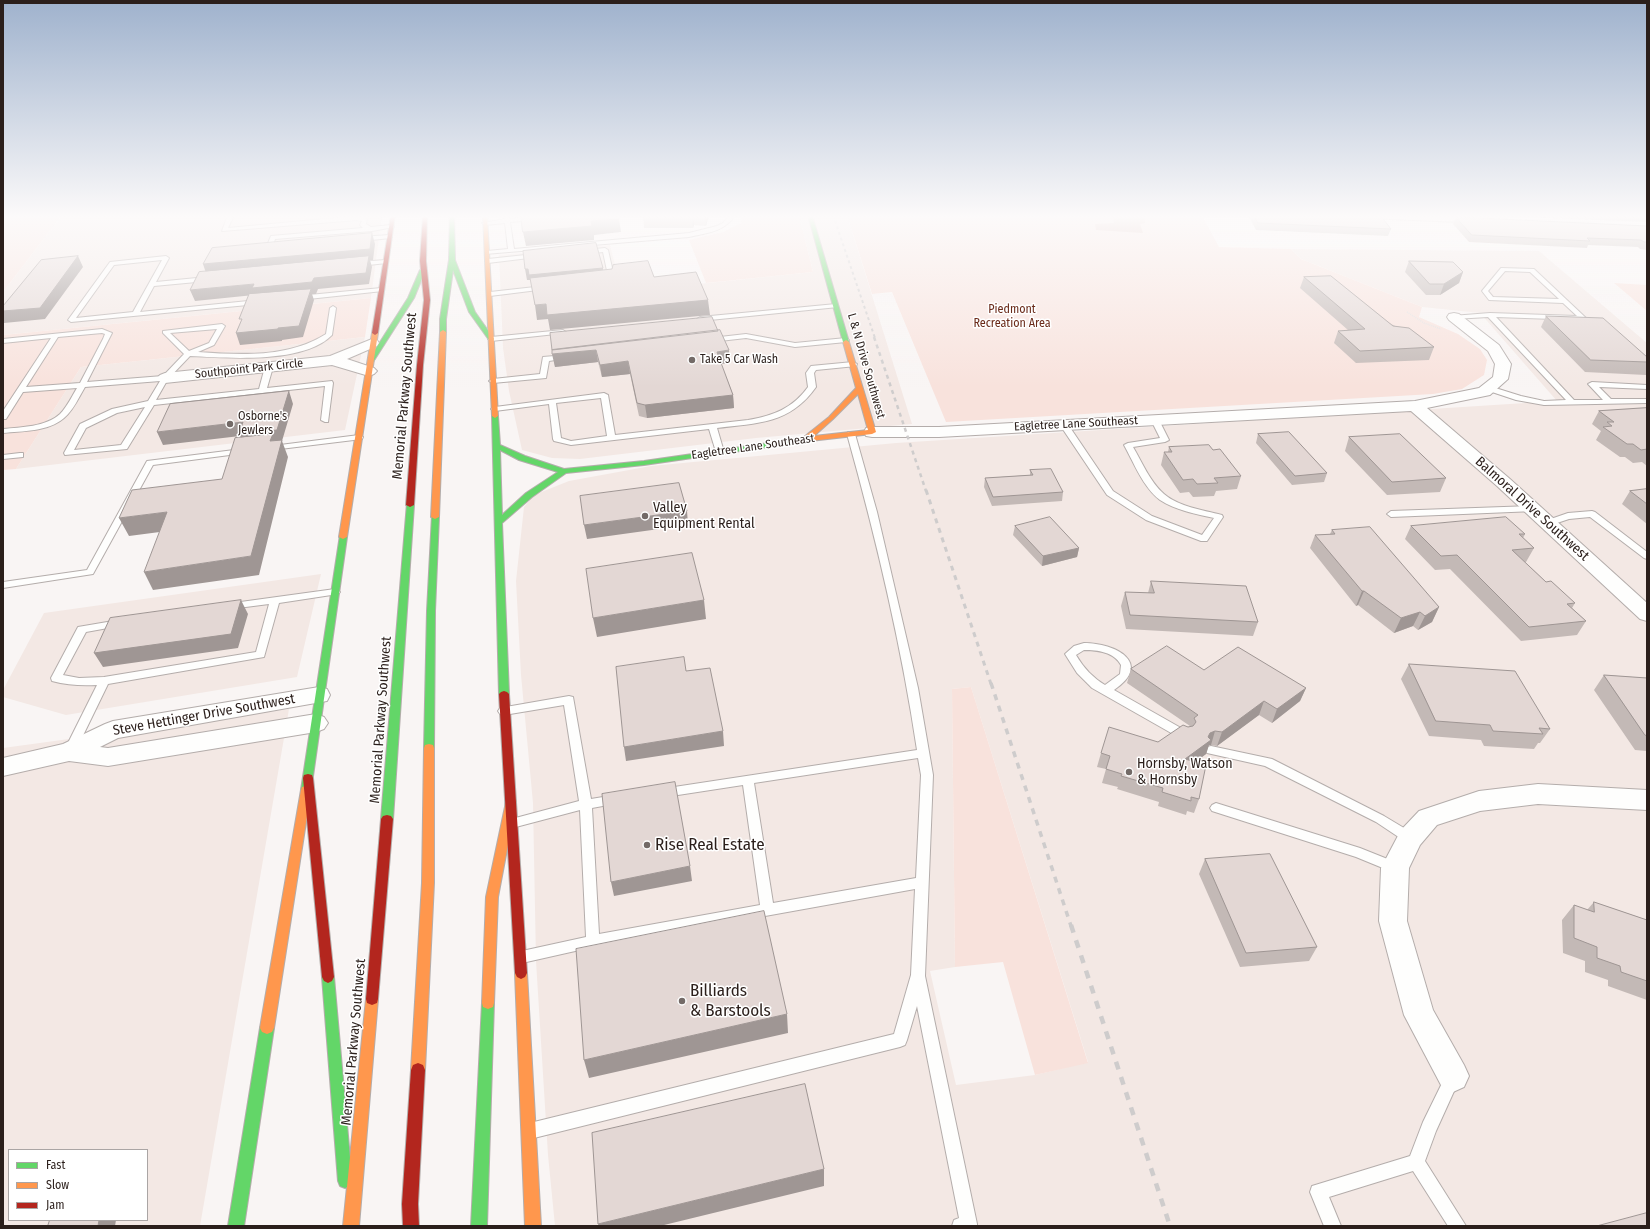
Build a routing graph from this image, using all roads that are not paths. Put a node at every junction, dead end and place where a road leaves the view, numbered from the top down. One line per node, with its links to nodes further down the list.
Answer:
1 (105, 272): 24 (lane)
2 (158, 272): 15 (lane)
3 (384, 272): 17 (main road)
4 (421, 272): 40 (main road)
5 (425, 272): 115 (main road, Memorial Parkway Southwest)
6 (450, 272): 116 (main road)
7 (457, 272): 30 (main road)
8 (488, 272): 18 (main road)
9 (610, 272): 14 (lane)
10 (826, 272): 22 (main road, L & N Drive Southwest)
11 (1500, 272): 21 (lane)
12 (1535, 272): 21 (lane)
13 (214, 278): 15 (lane)
14 (604, 282)
15 (152, 284): 24 (lane)
16 (551, 288): 18 (lane)
17 (381, 290): 19 (lane); 34 (main road)
18 (490, 294): 30 (main road)
19 (294, 298)
20 (262, 301): 24 (lane)
21 (1565, 301): 25 (lane)
22 (836, 306): 27 (lane); 31 (main road, L & N Drive Southwest)
23 (333, 308): 38 (lane)
24 (135, 314)
25 (1490, 315): 26 (lane); 53 (lane)
26 (1454, 317): 46 (street)
27 (695, 319)
28 (569, 331): 30 (lane)
29 (56, 335): 32 (lane); 43 (lane); 47 (lane)
30 (491, 339): 42 (main road)
31 (846, 340): 33 (lane); 39 (main road, L & N Drive Southwest)
32 (3, 341)
33 (700, 342)
34 (372, 343): 37 (street); 40 (main road)
35 (188, 354): 35 (lane); 38 (lane); 41 (lane)
36 (577, 356): 42 (lane)
37 (333, 360): 38 (street, Southpoint Park Circle); 40 (street)
38 (263, 363): 41 (street, Southpoint Park Circle); 48 (lane)
39 (853, 364): 45 (main road, L & N Drive Southwest); 60 (lane)
40 (370, 366): 64 (main road)
41 (165, 378): 43 (lane); 52 (lane)
42 (493, 381): 55 (main road)
43 (82, 385): 47 (lane); 61 (lane)
44 (1647, 387): 51 (lane)
45 (860, 388): 62 (main road, L & N Drive Southwest); 66 (main road)
46 (1489, 388): 53 (lane); 54 (street, Eagletree Lane Southeast)
47 (21, 390): 56 (lane)
48 (262, 391): 52 (lane); 57 (lane)
49 (552, 401): 55 (lane); 65 (lane); 65 (lane)
50 (1647, 401): 51 (lane)
51 (1609, 402): 53 (lane)
52 (151, 403): 52 (lane)
53 (1573, 403)
54 (1415, 406): 58 (street, Eagletree Lane Southeast); 74 (street, Balmoral Drive Southwest)
55 (495, 408): 67 (main road)
56 (3, 417)
57 (325, 420)
58 (1155, 420): 59 (street, Eagletree Lane Southeast); 59 (lane)
59 (1064, 425): 62 (street, Eagletree Lane Southeast)
60 (712, 426): 65 (lane); 70 (lane)
61 (3, 432)
62 (872, 432): 63 (main road, Eagletree Lane Southeast)
63 (851, 434): 66 (main road, Eagletree Lane Southeast); 93 (lane)
64 (359, 437): 68 (lane); 80 (main road)
65 (611, 438)
66 (806, 439): 70 (main road, Eagletree Lane Southeast)
67 (496, 446): 73 (main road, Eagletree Lane Southeast); 76 (main road)
68 (266, 448)
69 (251, 450): 79 (lane)
70 (720, 452): 73 (main road, Eagletree Lane Southeast)
71 (20, 455): 72 (lane)
72 (3, 458)
73 (564, 472): 76 (main road, Eagletree Lane Southeast)
74 (1532, 509): 75 (lane); 77 (street, Balmoral Drive Southwest)
75 (1391, 514)
76 (499, 522): 88 (main road)
77 (1548, 523): 78 (lane); 83 (street, Balmoral Drive Southwest)
78 (1647, 556)
79 (3, 586)
80 (335, 592): 81 (lane); 87 (main road)
81 (275, 600): 82 (lane); 85 (lane)
82 (221, 608)
83 (1647, 614)
84 (128, 622): 85 (lane)
85 (104, 681): 92 (lane)
86 (1106, 690): 86 (lane); 90 (lane)
87 (319, 695): 89 (main road); 92 (street, Steve Hettinger Drive Southwest)
88 (504, 711): 100 (main road); 101 (lane)
89 (316, 723): 92 (street, Steve Hettinger Drive Southwest); 95 (main road)
90 (1184, 735)
91 (1211, 750): 104 (lane)
92 (69, 752): 94 (street, Steve Hettinger Drive Southwest)
93 (924, 753): 96 (lane); 106 (lane)
94 (3, 766)
95 (308, 778): 114 (main road); 115 (main road)
96 (748, 780): 97 (lane); 107 (lane)
97 (655, 794)
98 (625, 798): 101 (lane)
99 (1647, 800): 104 (street)
100 (511, 802): 103 (main road); 117 (main road)
101 (586, 804): 103 (lane); 108 (lane)
102 (1216, 808): 105 (lane)
103 (512, 823): 109 (main road)
104 (1410, 838): 105 (street)
105 (1395, 868): 111 (street)
106 (922, 882): 107 (lane); 110 (lane)
107 (767, 910): 108 (lane)
108 (593, 941): 109 (lane)
109 (521, 957): 112 (main road)
110 (918, 975): 112 (lane); 119 (lane)
111 (1452, 1076): 113 (lane)
112 (528, 1131): 118 (main road)
113 (1416, 1162): 120 (lane); 121 (lane)
114 (236, 1226)
115 (350, 1226)
116 (411, 1226)
117 (479, 1226)
118 (533, 1226)
119 (960, 1226)
120 (1333, 1226)
121 (1458, 1226)

